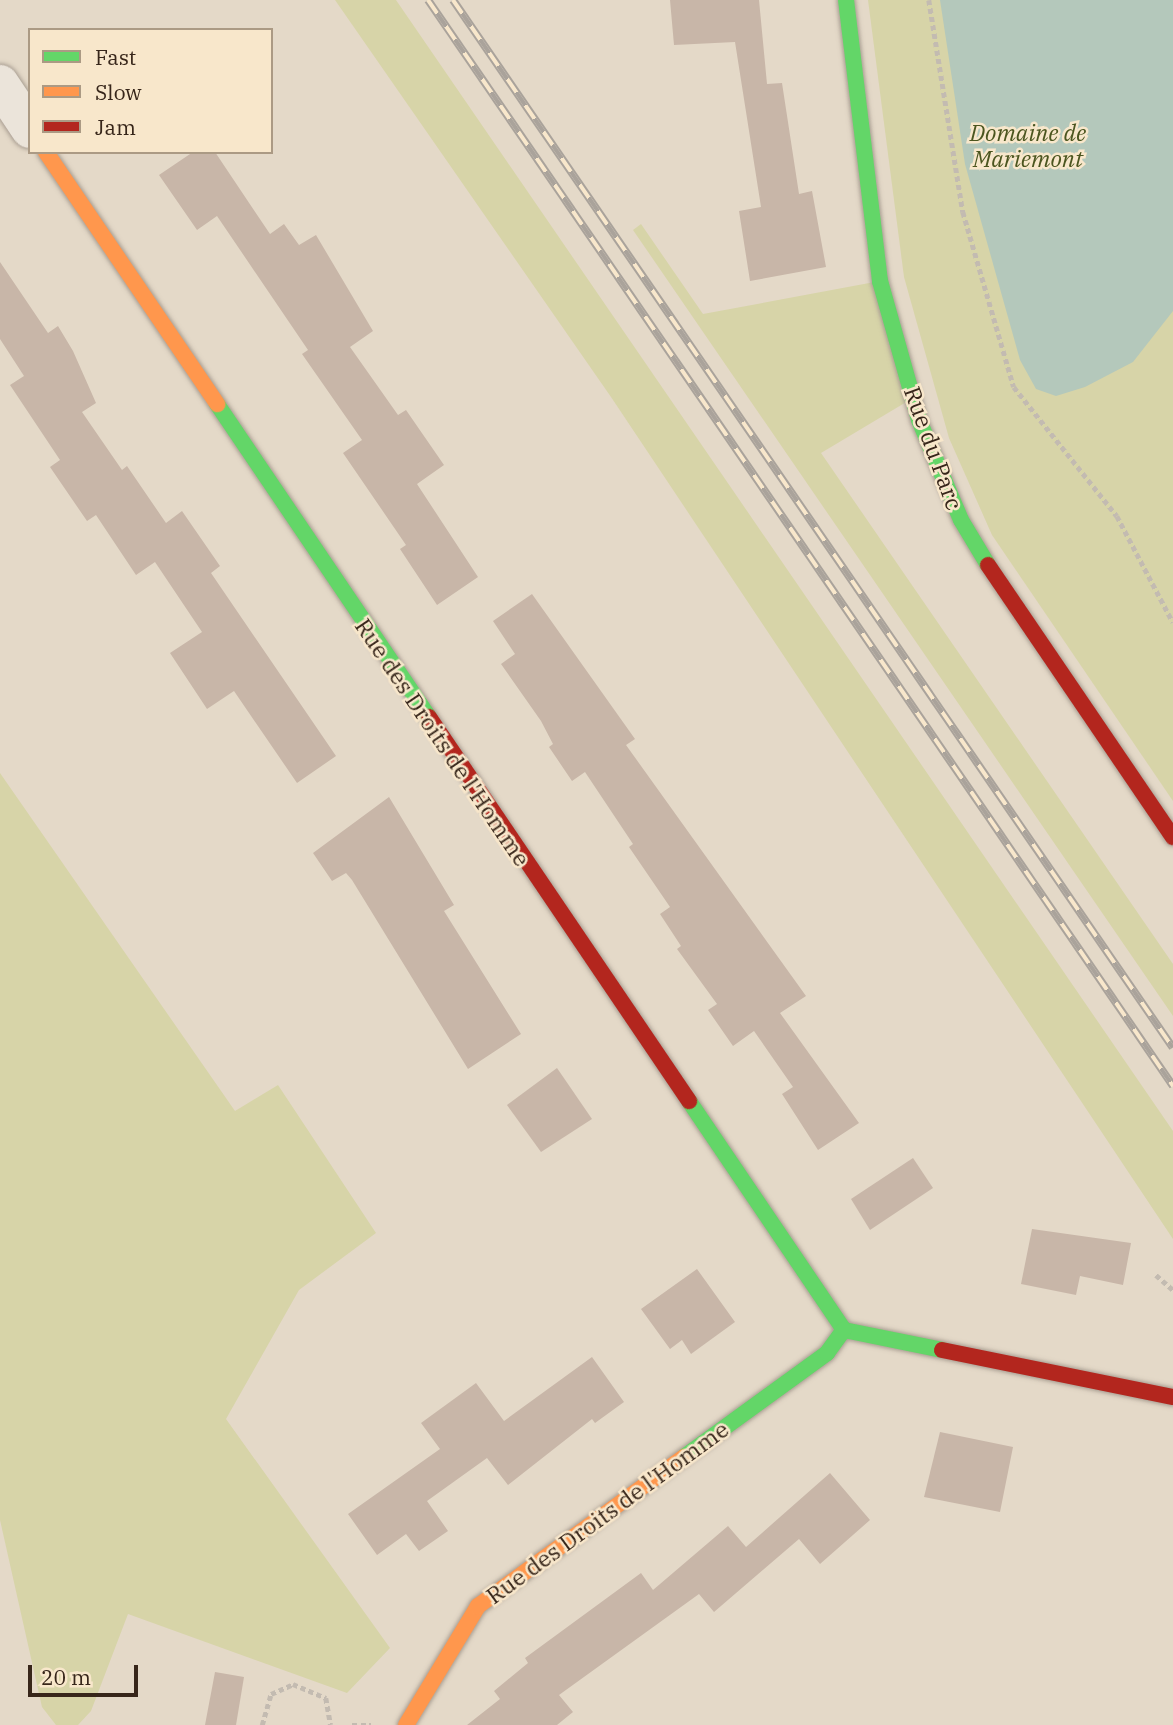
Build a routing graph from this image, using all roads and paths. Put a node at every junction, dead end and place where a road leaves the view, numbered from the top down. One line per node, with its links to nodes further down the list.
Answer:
1 (846, 0): 7 (street, Rue du Parc)
2 (929, 0): 6 (path)
3 (0, 84): 4 (street)
4 (28, 125)
5 (47, 154): 10 (street, Rue des Droits de l'Homme)
6 (1173, 622)
7 (1173, 837)
8 (1156, 1275): 9 (path)
9 (1173, 1290)
10 (844, 1330): 11 (street); 16 (street, Rue des Droits de l'Homme)
11 (1173, 1397)
12 (262, 1725): 13 (path)
13 (331, 1725)
14 (352, 1725): 15 (path)
15 (379, 1725)
16 (406, 1725)

